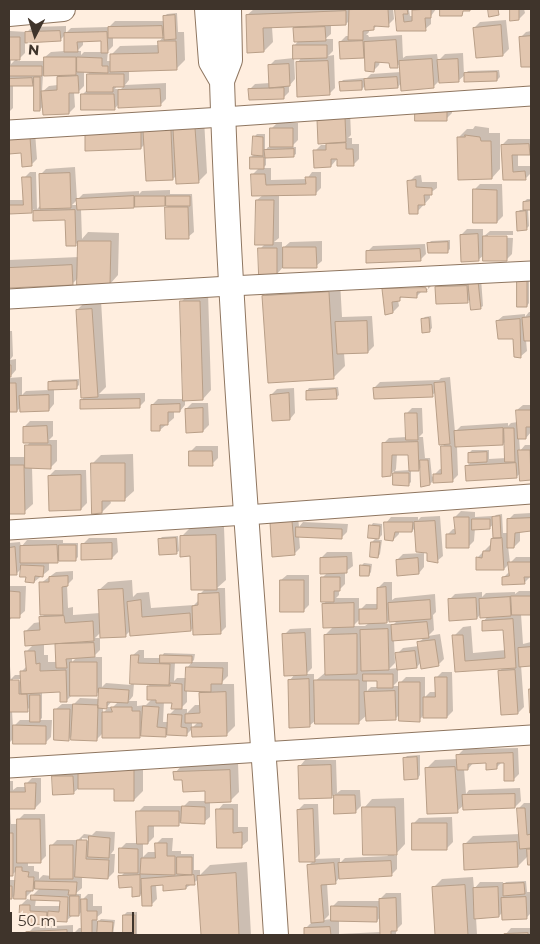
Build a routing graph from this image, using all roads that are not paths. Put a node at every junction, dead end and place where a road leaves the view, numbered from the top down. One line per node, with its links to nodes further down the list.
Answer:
1 (63, 9): 4 (main road)
2 (207, 9): 5 (main road)
3 (228, 9): 5 (main road)
4 (9, 14)
5 (222, 81): 7 (main road)
6 (531, 96): 7 (street)
7 (223, 117): 8 (street); 10 (main road)
8 (9, 130)
9 (531, 270): 10 (street)
10 (230, 286): 11 (street); 13 (main road)
11 (9, 300)
12 (531, 494): 13 (street)
13 (246, 515): 14 (street); 16 (main road)
14 (9, 530)
15 (531, 736): 16 (street)
16 (264, 752): 17 (street); 18 (main road)
17 (9, 768)
18 (276, 935)

